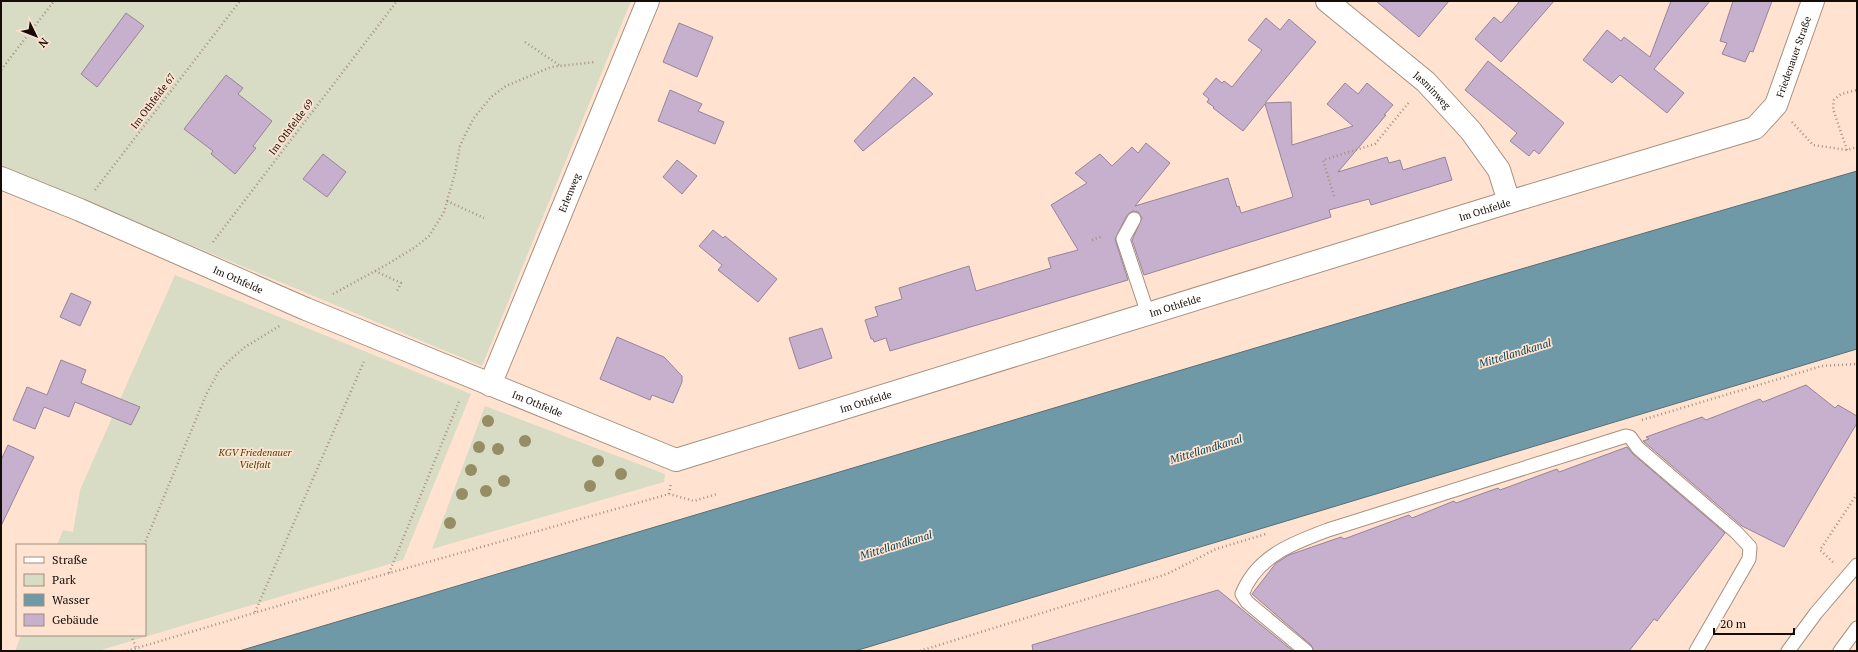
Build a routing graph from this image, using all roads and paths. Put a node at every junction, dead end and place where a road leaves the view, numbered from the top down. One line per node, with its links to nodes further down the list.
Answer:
1 (54, 1): 9 (path)
2 (240, 1): 21 (path, Im Othfelde 67)
3 (397, 1): 24 (path, Im Othfelde 69)
4 (648, 1): 10 (street, Erlenweg)
5 (1327, 1): 11 (street, Jasminweg)
6 (1813, 1): 13 (street, Friedenauer Straße)
7 (524, 42): 8 (path)
8 (559, 66): 10 (path); 19 (path)
9 (1, 70)
10 (620, 70): 31 (street, Erlenweg)
11 (1426, 82): 18 (path); 20 (street, Jasminweg)
12 (1857, 90): 16 (path)
13 (1776, 105): 14 (street, Friedenauer Straße); 16 (path)
14 (1755, 128): 20 (street, Im Othfelde)
15 (1857, 147): 16 (path)
16 (1847, 150)
17 (1, 178): 21 (street, Im Othfelde)
18 (1334, 196)
19 (447, 201): 22 (path); 25 (path)
20 (1509, 202): 28 (street, Im Othfelde)
21 (80, 210): 24 (street, Im Othfelde)
22 (484, 218)
23 (1134, 219): 28 (lane)
24 (198, 262): 27 (street, Im Othfelde)
25 (375, 271): 26 (path); 27 (path)
26 (397, 291)
27 (306, 309): 29 (street, Im Othfelde); 34 (path)
28 (1148, 314): 31 (street, Im Othfelde)
29 (376, 337): 30 (street, Im Othfelde); 38 (path)
30 (470, 377): 31 (street, Im Othfelde); 36 (path)
31 (490, 385)
32 (717, 494): 36 (path)
33 (1857, 494): 37 (path)
34 (144, 544)
35 (1857, 565): 37 (lane)
36 (389, 573): 38 (path)
37 (1848, 576): 45 (lane)
38 (255, 612): 41 (path)
39 (1857, 628): 46 (lane)
40 (131, 636): 41 (path)
41 (136, 648): 42 (path)
42 (127, 651)
43 (1306, 651): 44 (lane)
44 (1696, 651)
45 (1788, 651)
46 (1840, 651)

